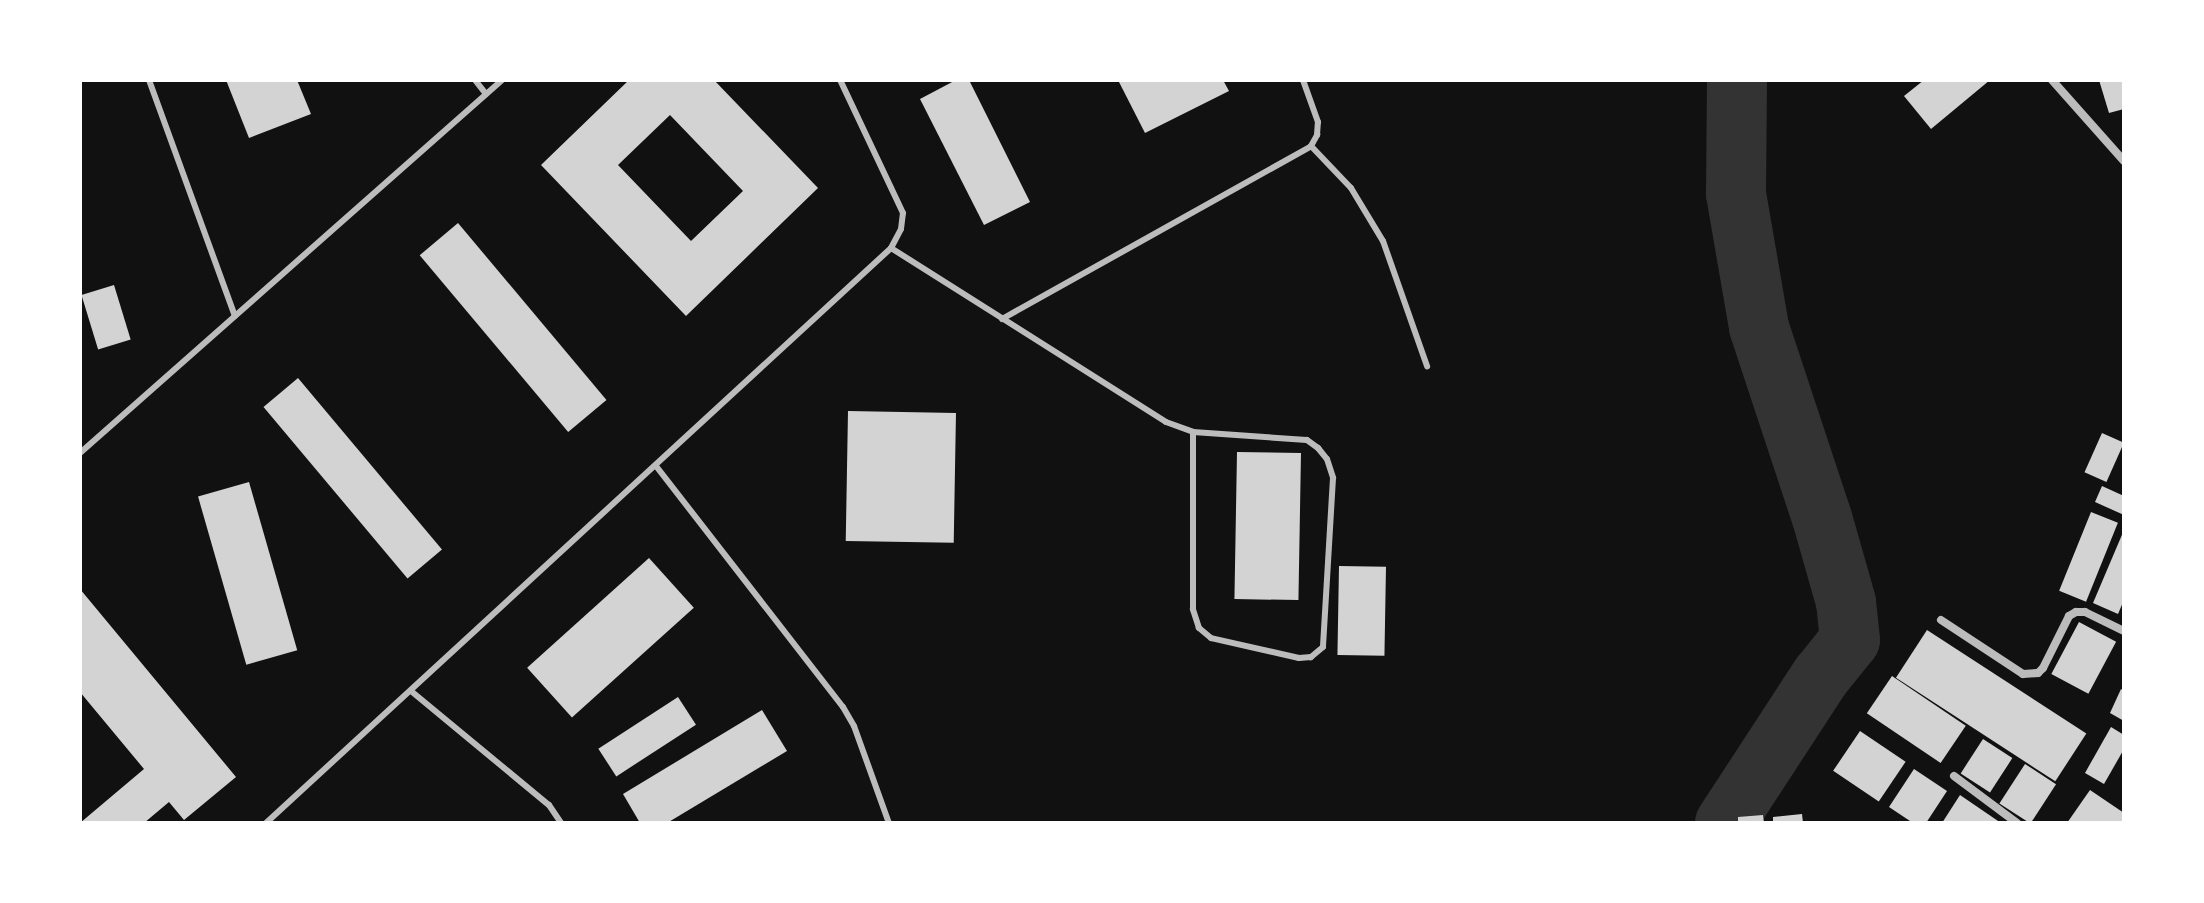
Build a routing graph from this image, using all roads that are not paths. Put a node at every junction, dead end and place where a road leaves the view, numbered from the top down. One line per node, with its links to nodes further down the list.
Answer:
1 (149, 80): 11 (lane)
2 (475, 80): 7 (lane)
3 (502, 80): 7 (lane)
4 (840, 80): 10 (lane)
5 (1303, 80): 8 (lane)
6 (2052, 80): 9 (street)
7 (486, 94): 11 (lane)
8 (1311, 146): 12 (lane); 13 (lane)
9 (2124, 161)
10 (891, 248): 12 (lane); 16 (lane)
11 (235, 316): 15 (lane)
12 (1002, 319): 14 (lane)
13 (1427, 366)
14 (1193, 432): 14 (lane)
15 (80, 453)
16 (656, 466): 19 (lane); 23 (lane)
17 (1941, 620): 18 (street)
18 (2124, 631)
19 (411, 691): 21 (lane); 22 (lane)
20 (1954, 776): 24 (street)
21 (266, 823)
22 (561, 823)
23 (889, 823)
24 (2017, 823)

